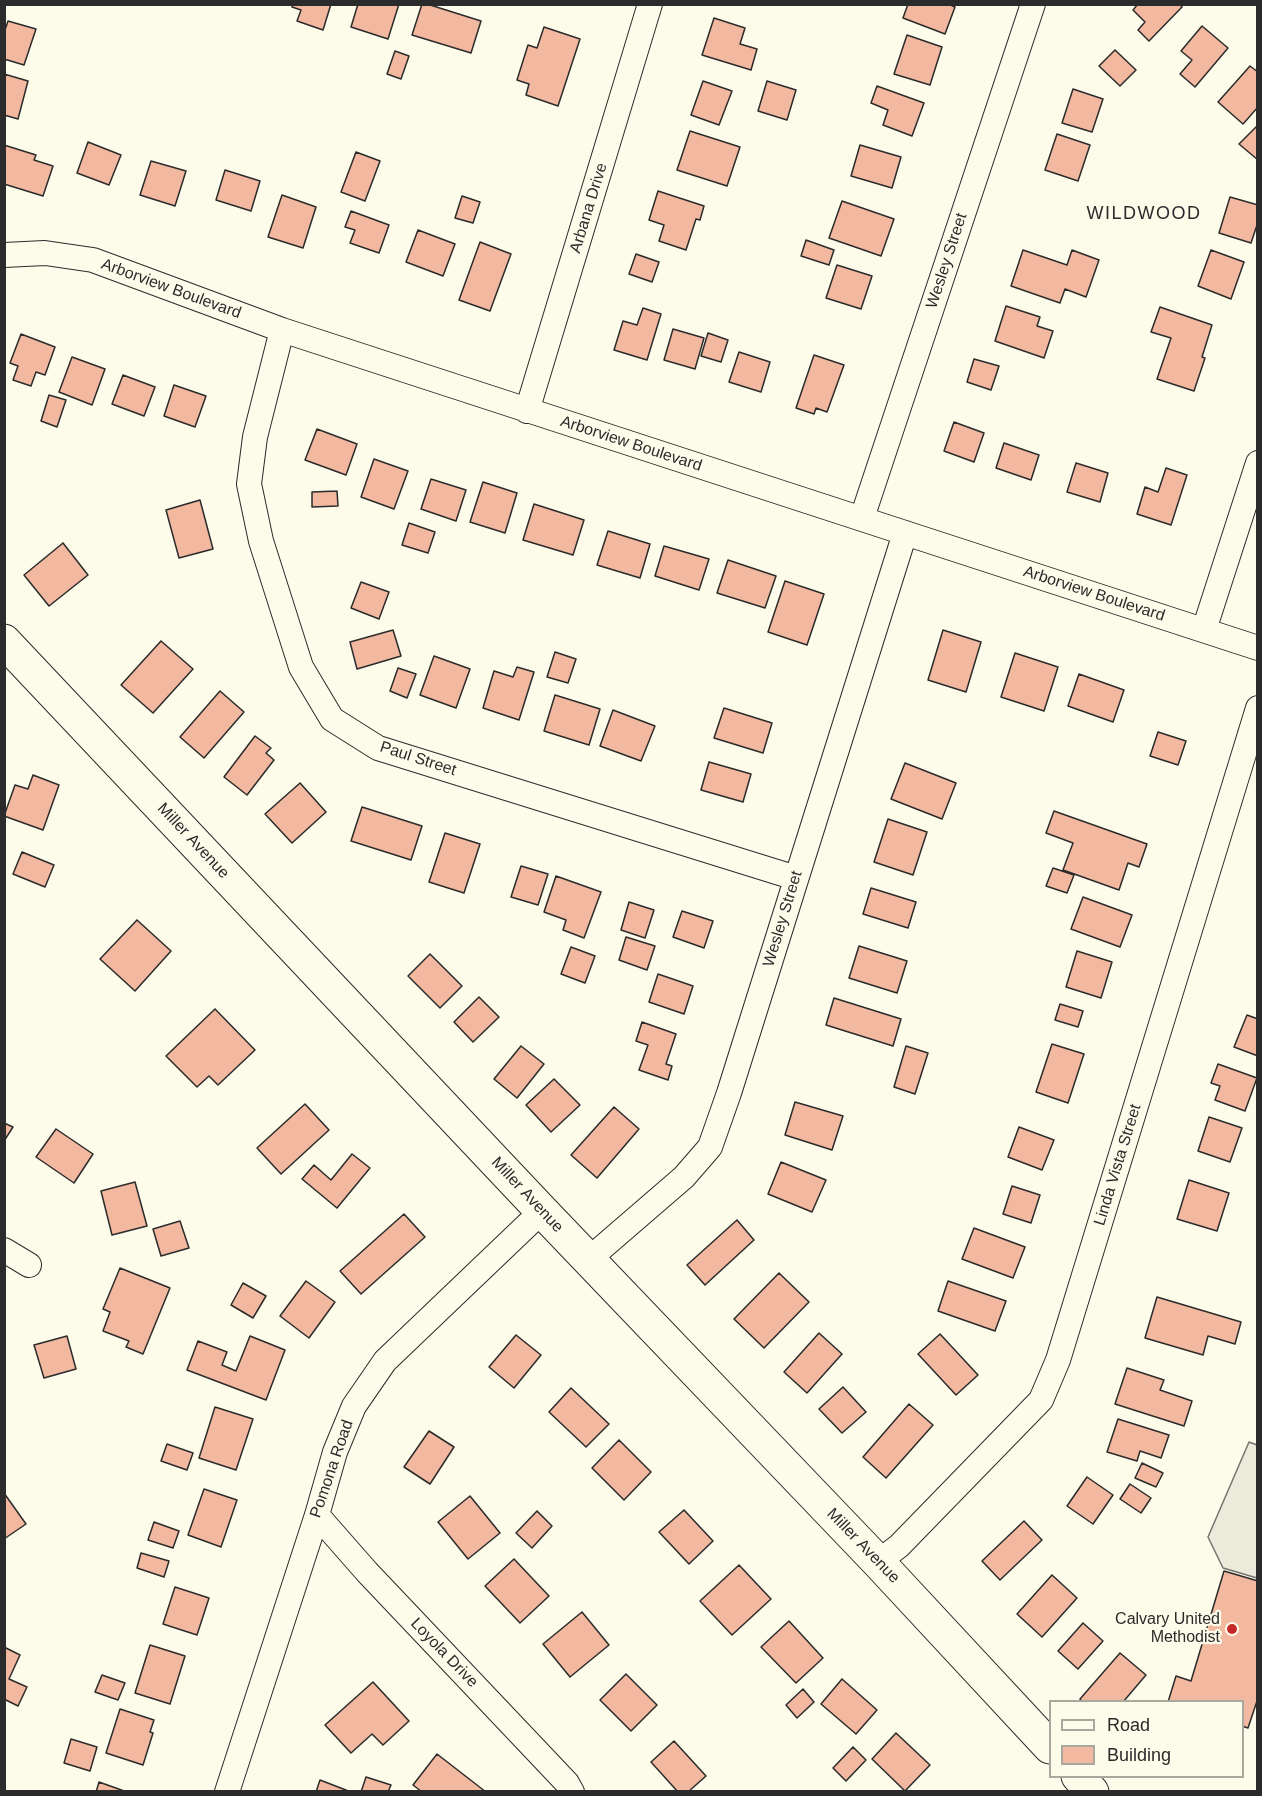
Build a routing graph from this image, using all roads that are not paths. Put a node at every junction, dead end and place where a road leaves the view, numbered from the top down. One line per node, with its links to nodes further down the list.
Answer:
1 (650, 4): 5 (street, Arbana Drive)
2 (1033, 4): 7 (street, Wesley Street)
3 (4, 255): 4 (street, Arborview Boulevard)
4 (282, 330): 5 (street, Arborview Boulevard); 13 (street, Paul Street)
5 (527, 411): 7 (street, Arborview Boulevard)
6 (1257, 464): 9 (street)
7 (862, 518): 8 (street, Arborview Boulevard)
8 (905, 532): 9 (street, Arborview Boulevard); 13 (street, Wesley Street)
9 (1204, 630): 11 (street, Arborview Boulevard)
10 (4, 641): 14 (main road, Miller Avenue)
11 (1257, 648)
12 (1257, 708): 19 (street, Linda Vista Street)
13 (796, 878): 16 (street, Wesley Street)
14 (542, 1211): 16 (main road, Miller Avenue); 18 (street, Pomona Road)
15 (4, 1250): 17 (street)
16 (589, 1259): 19 (main road, Miller Avenue)
17 (29, 1265)
18 (317, 1515): 22 (street, Pomona Road); 23 (street, Loyola Drive)
19 (878, 1562): 20 (main road, Miller Avenue)
20 (1049, 1746)
21 (1080, 1778): 24 (main road)
22 (227, 1791)
23 (572, 1791)
24 (1092, 1791)

